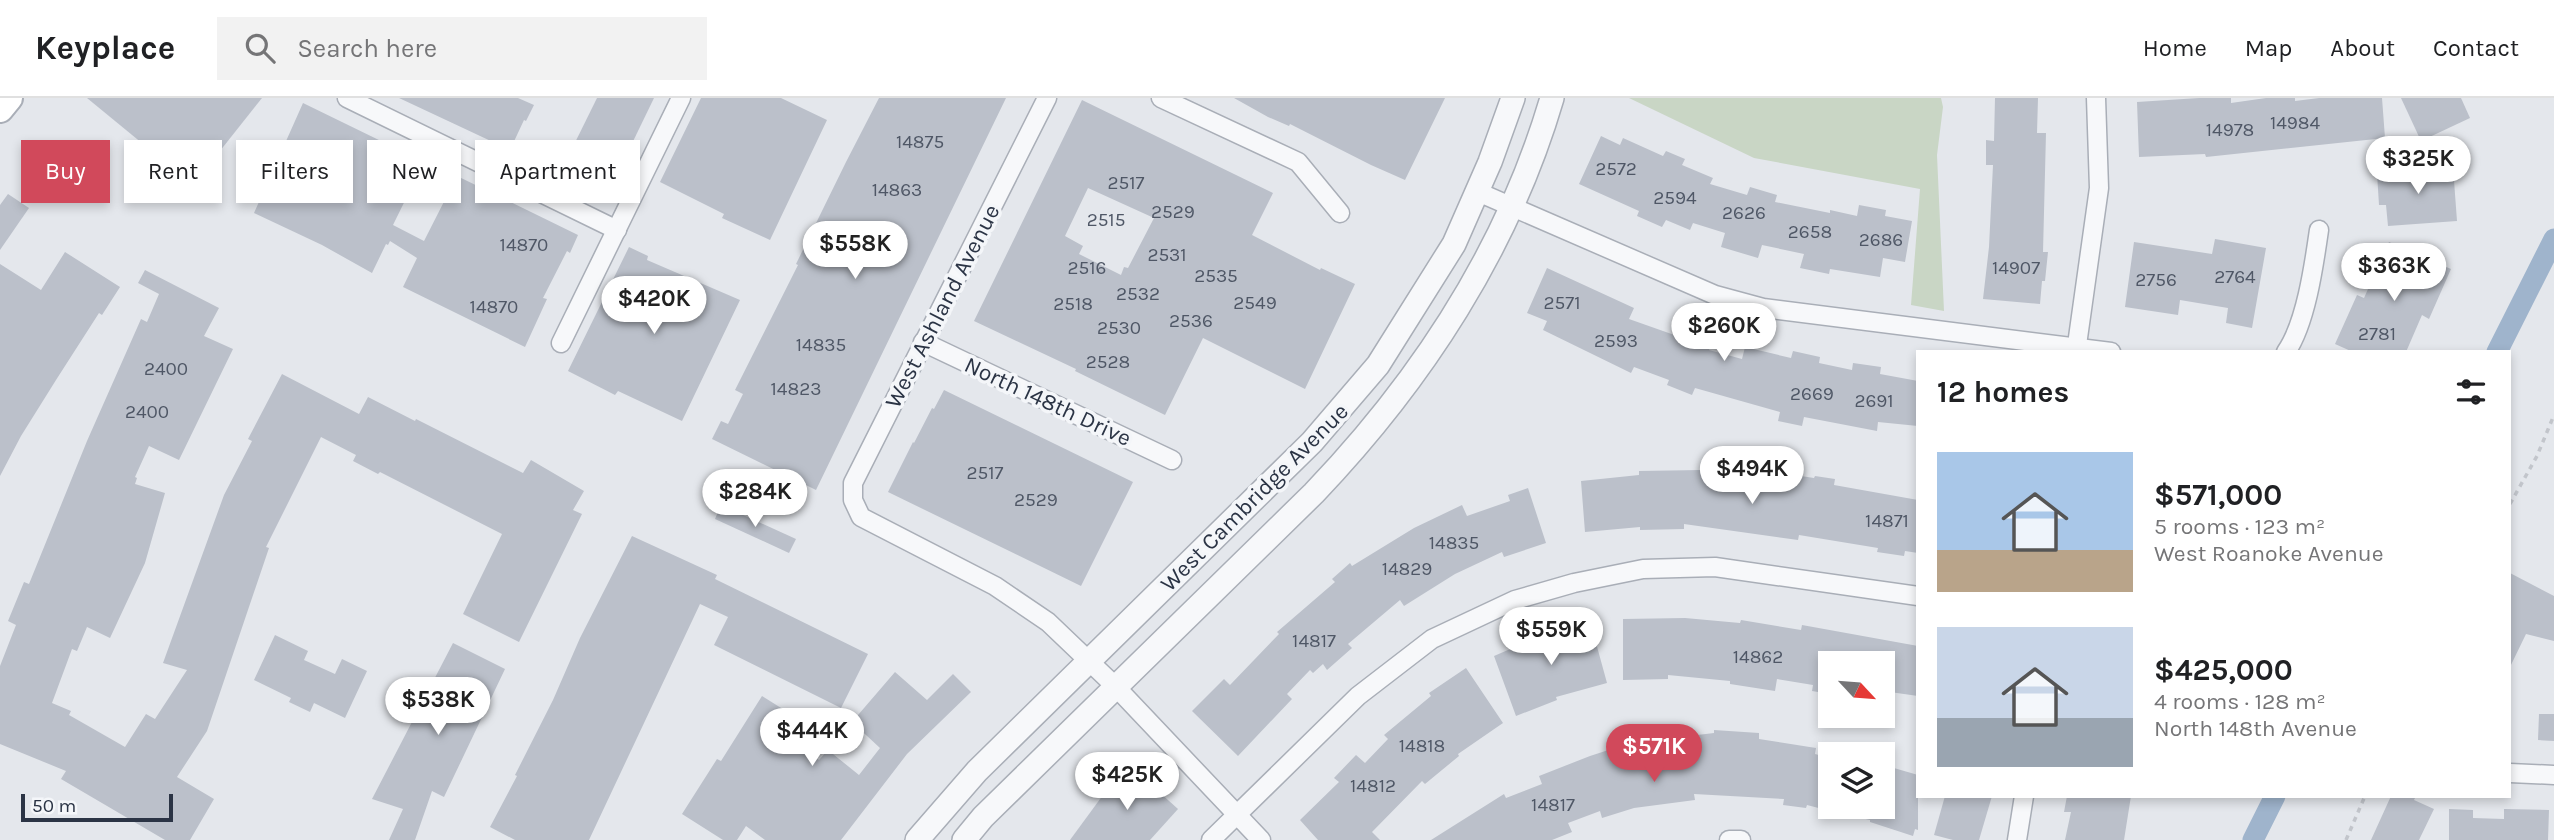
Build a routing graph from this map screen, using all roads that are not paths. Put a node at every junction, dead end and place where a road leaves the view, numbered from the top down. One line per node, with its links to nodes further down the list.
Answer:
1 (9, 98): 9 (main road)
2 (347, 98): 13 (street)
3 (681, 98): 13 (street)
4 (1047, 98): 15 (street, West Ashland Avenue)
5 (1161, 98): 12 (street)
6 (1513, 98): 10 (street, West Cambridge Avenue)
7 (1552, 98): 11 (street, West Cambridge Avenue)
8 (2096, 98): 17 (street)
9 (0, 109)
10 (1478, 192): 11 (street); 21 (street, West Cambridge Avenue)
11 (1510, 207): 17 (street); 22 (street, West Cambridge Avenue)
12 (1340, 213)
13 (617, 230): 16 (street)
14 (2319, 230): 18 (street)
15 (923, 342): 19 (street, North 148th Drive); 21 (street, West Ashland Avenue)
16 (561, 344)
17 (2077, 350)
18 (2288, 350)
19 (1172, 460)
20 (1916, 596): 26 (street)
21 (1090, 662): 22 (street); 27 (street, West Cambridge Avenue)
22 (1115, 686): 26 (street); 28 (street, West Cambridge Avenue)
23 (2511, 774): 24 (street)
24 (2554, 775)
25 (2024, 798): 33 (street)
26 (1236, 814): 29 (street); 30 (street)
27 (917, 840)
28 (964, 840)
29 (1211, 840)
30 (1261, 840)
31 (1730, 840): 32 (street)
32 (1741, 840)
33 (2017, 840)

